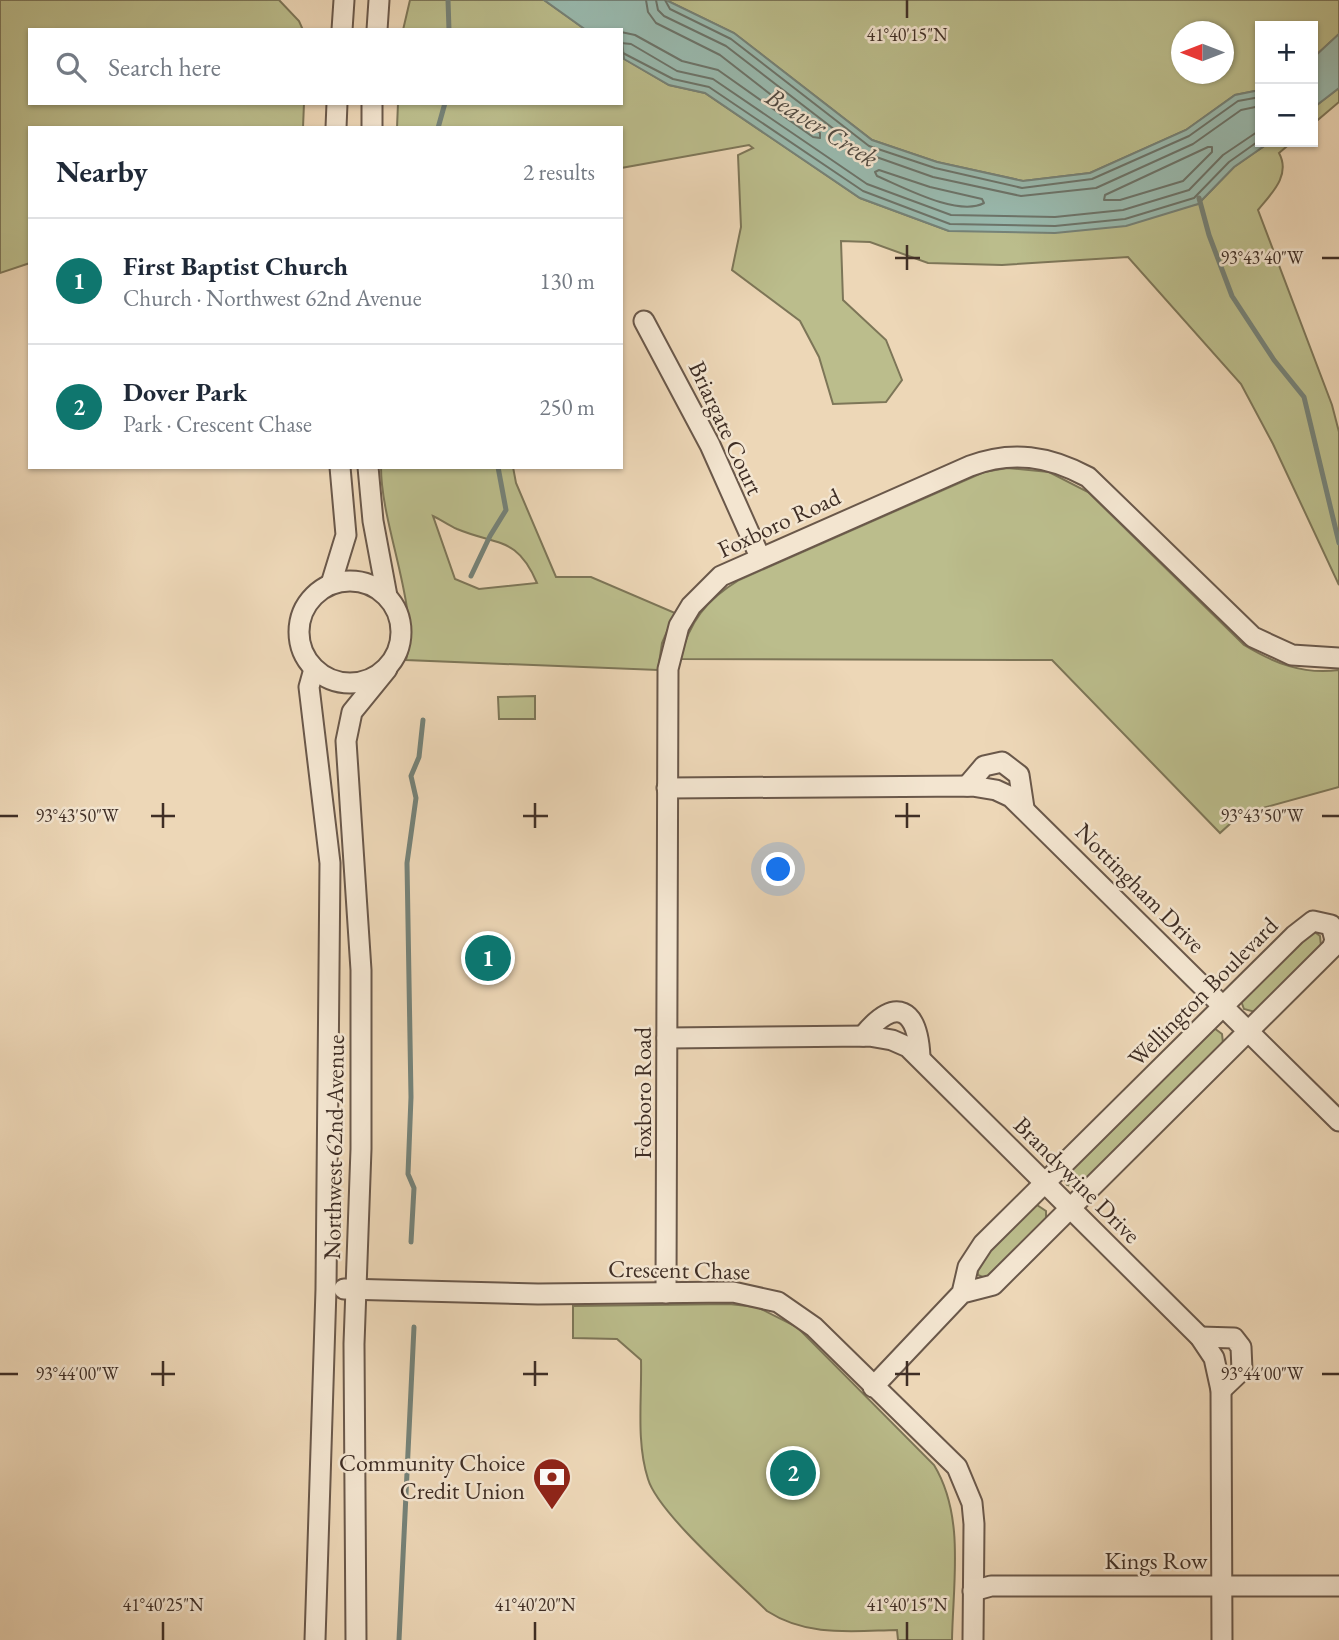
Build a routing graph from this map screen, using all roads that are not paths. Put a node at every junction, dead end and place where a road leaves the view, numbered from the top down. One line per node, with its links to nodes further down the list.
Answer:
1 (344, 0): 3 (street)
2 (379, 0): 4 (street)
3 (342, 28)
4 (377, 28)
5 (337, 105): 7 (street)
6 (372, 105): 8 (street)
7 (336, 126)
8 (372, 126)
9 (645, 321): 12 (street, Briargate Court)
10 (340, 469): 13 (street)
11 (368, 469): 14 (street)
12 (760, 557): 15 (street, Foxboro Road); 19 (street, Foxboro Road)
13 (331, 584): 14 (street); 16 (street)
14 (387, 596): 17 (street)
15 (1339, 658)
16 (314, 668): 17 (street); 29 (street, Northwest 62nd Avenue)
17 (387, 669): 30 (street, Northwest 62nd Avenue)
18 (967, 786): 19 (street, Nottingham Drive); 20 (street, Nottingham Drive); 20 (street)
19 (667, 788): 24 (street, Foxboro Road)
20 (1024, 808): 21 (street, Nottingham Drive)
21 (1223, 1005): 22 (street, Nottingham Drive); 22 (street, Wellington Boulevard); 27 (street, Wellington Boulevard)
22 (1249, 1030): 26 (street, Nottingham Drive); 28 (street, Wellington Boulevard)
23 (863, 1036): 24 (street, Brandywine Drive); 25 (street, Brandywine Drive); 25 (street)
24 (667, 1038): 31 (street, Foxboro Road)
25 (920, 1058): 27 (street, Brandywine Drive)
26 (1339, 1121)
27 (1046, 1183): 28 (street, Brandywine Drive); 32 (street, Wellington Boulevard)
28 (1072, 1210): 32 (street, Wellington Boulevard); 33 (street, Brandywine Drive)
29 (326, 1289): 30 (street, Crescent Chase); 39 (street, Northwest 62nd Avenue)
30 (355, 1289): 31 (street, Crescent Chase); 40 (street, Northwest 62nd Avenue)
31 (666, 1293): 34 (street, Crescent Chase)
32 (962, 1293): 34 (street, Wellington Boulevard)
33 (1200, 1337): 35 (street, Brandywine Drive); 35 (street)
34 (873, 1387): 38 (street, Crescent Chase)
35 (1221, 1390): 36 (street, Brandywine Drive)
36 (1221, 1585): 37 (street, Kings Row); 38 (street, Kings Row); 42 (street, Brandywine Drive)
37 (1339, 1586)
38 (974, 1591): 41 (street, Crescent Chase)
39 (315, 1640)
40 (356, 1640)
41 (974, 1640)
42 (1222, 1640)

